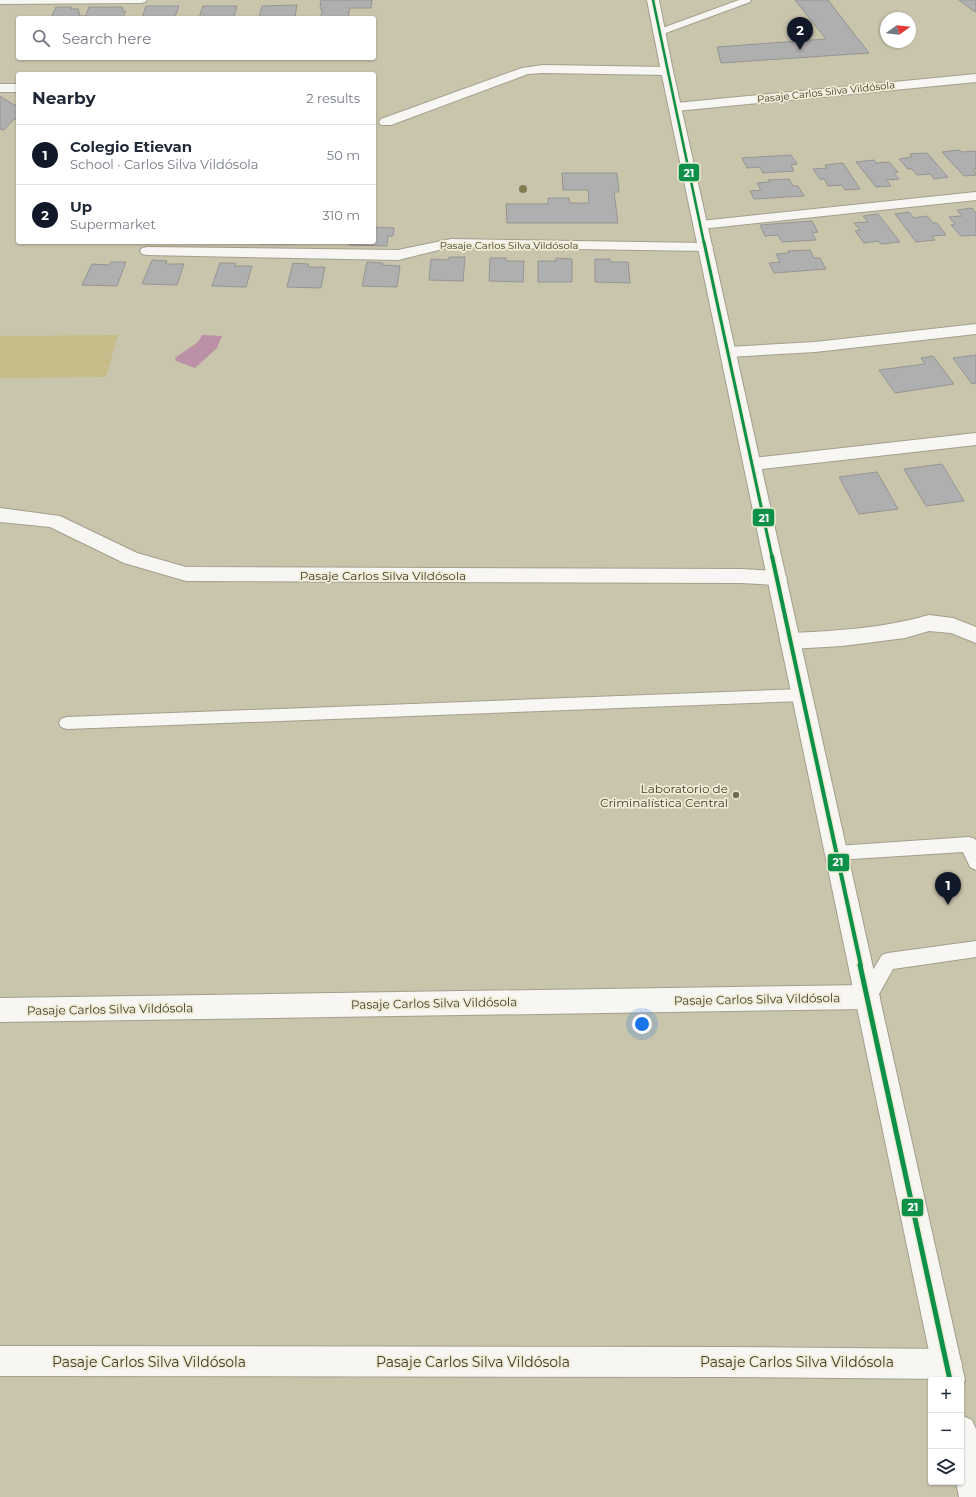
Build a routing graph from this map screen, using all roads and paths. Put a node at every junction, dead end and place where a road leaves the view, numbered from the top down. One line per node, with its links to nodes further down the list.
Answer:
1 (140, 0): 4 (street)
2 (653, 0): 5 (street)
3 (747, 0): 5 (lane)
4 (0, 1)
5 (660, 32): 6 (street)
6 (667, 71): 10 (street); 11 (street)
7 (976, 78): 10 (street, Pasaje Carlos Silva Vildósola)
8 (0, 88): 9 (street)
9 (16, 88)
10 (676, 107): 13 (street)
11 (386, 122)
12 (976, 196): 13 (street)
13 (701, 225): 14 (street)
14 (706, 247): 15 (street, Pasaje Carlos Silva Vildósola); 17 (street)
15 (147, 251)
16 (976, 329): 17 (street)
17 (728, 352): 19 (street)
18 (976, 439): 19 (street)
19 (753, 464): 21 (street)
20 (0, 515): 21 (street, Pasaje Carlos Silva Vildósola)
21 (777, 578): 23 (street)
22 (976, 635): 23 (street)
23 (790, 641): 24 (street)
24 (803, 695): 25 (lane); 26 (street)
25 (67, 723)
26 (836, 853): 27 (lane); 29 (street)
27 (976, 862)
28 (976, 949): 29 (lane)
29 (867, 997): 30 (street, Pasaje Carlos Silva Vildósola); 32 (street)
30 (0, 1010)
31 (0, 1361): 32 (street, Pasaje Carlos Silva Vildósola)
32 (948, 1372)
33 (964, 1445): 34 (street)
34 (975, 1497)

